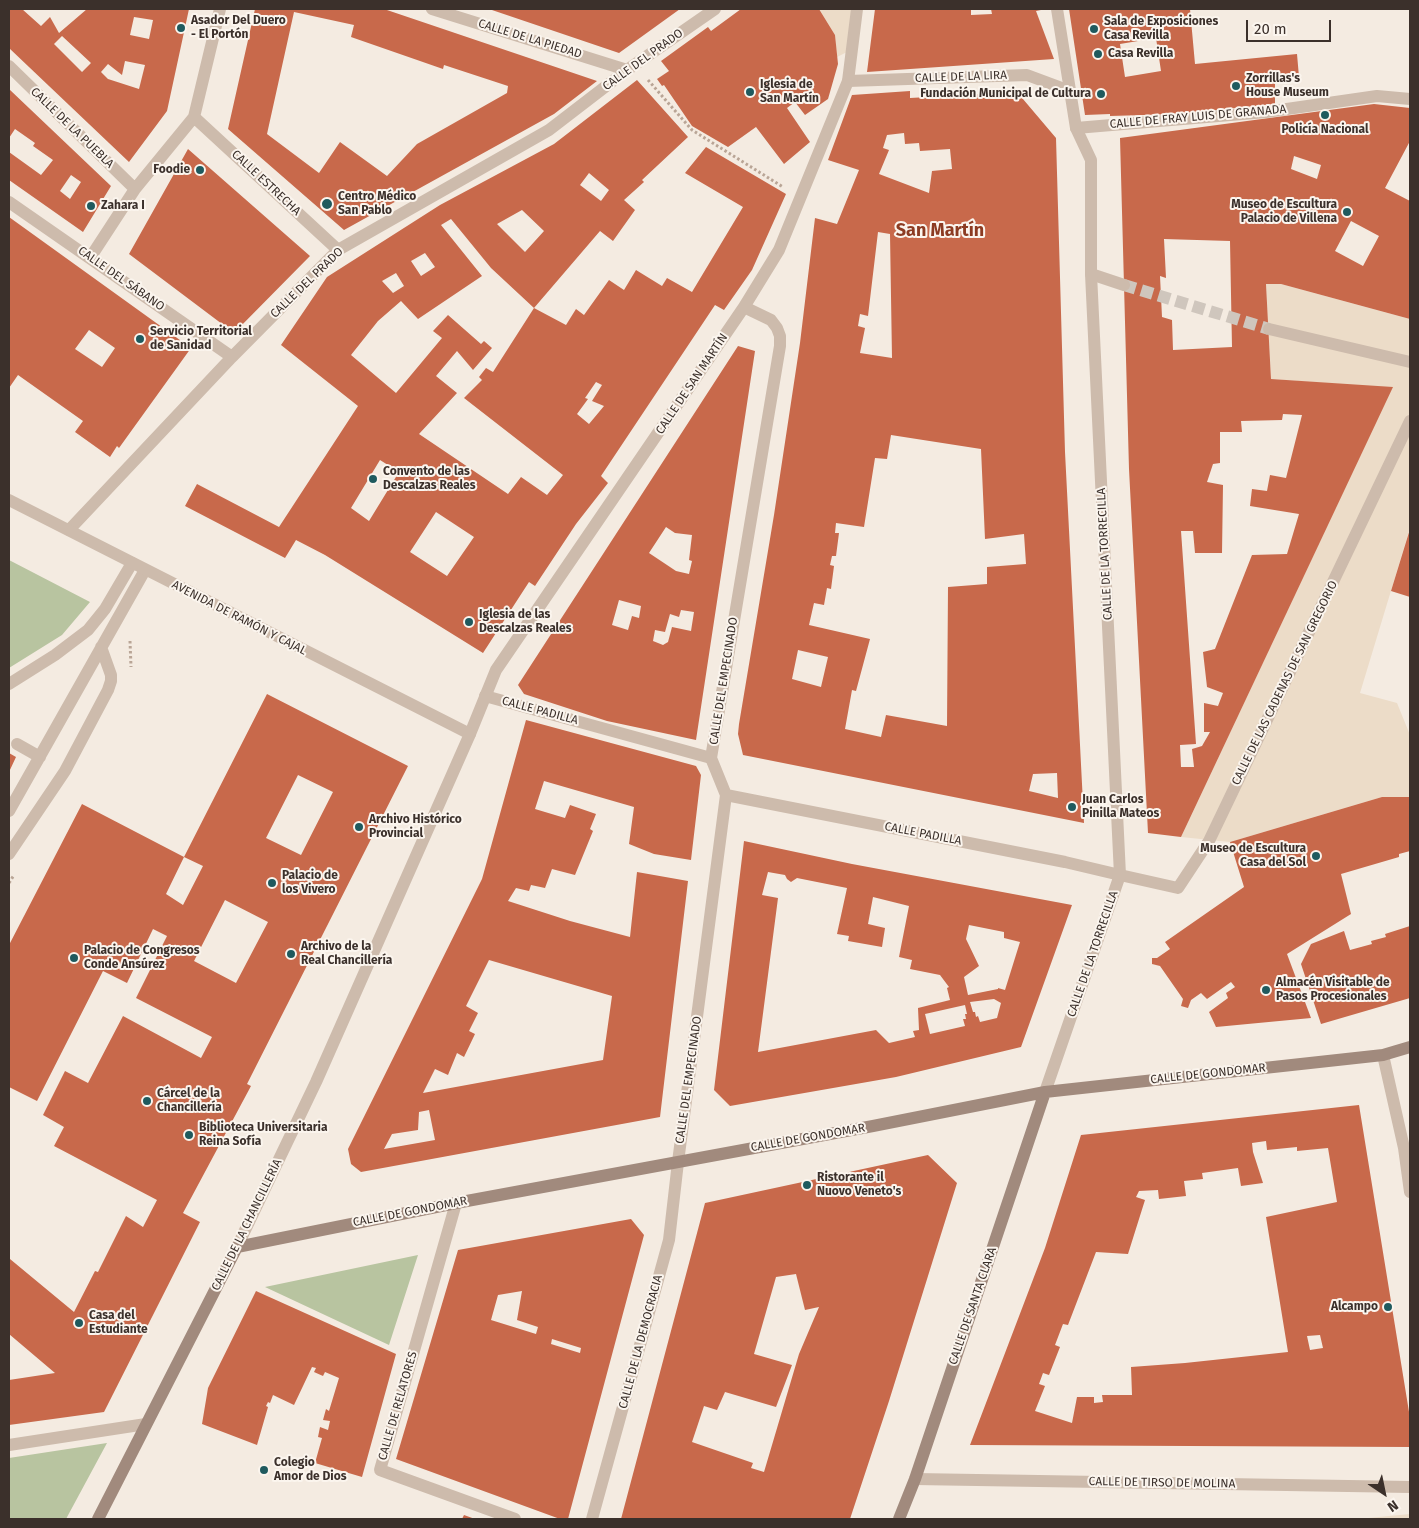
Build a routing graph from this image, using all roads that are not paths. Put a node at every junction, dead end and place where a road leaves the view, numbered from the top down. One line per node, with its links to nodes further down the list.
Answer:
1 (220, 9): 11 (street)
2 (432, 9): 7 (street, CALLE DE LA PIEDAD)
3 (714, 9): 7 (street, CALLE DEL PRADO)
4 (857, 9): 8 (street, CALLE DE SAN MARTÍN)
5 (1057, 9): 9 (street, CALLE DE LA TORRECILLA)
6 (9, 66): 13 (street, CALLE DE LA PUEBLA)
7 (631, 68): 15 (street, CALLE DEL PRADO)
8 (848, 81): 9 (street, CALLE DE LA LIRA); 19 (street, CALLE DE SAN MARTÍN)
9 (1070, 91): 12 (street, CALLE DE LA TORRECILLA)
10 (1410, 99): 12 (street, CALLE DE FRAY LUIS DE GRANADA)
11 (194, 117): 13 (street); 15 (street, CALLE ESTRECHA)
12 (1076, 128): 17 (street, CALLE DE LA TORRECILLA)
13 (135, 189): 16 (street)
14 (9, 202): 16 (street, CALLE DEL SÁBANO)
15 (338, 250): 21 (street, CALLE DEL PRADO)
16 (90, 258): 21 (street, CALLE DEL SÁBANO)
17 (1091, 274): 18 (street); 38 (street, CALLE DE LA TORRECILLA)
18 (1124, 285)
19 (744, 307): 30 (street, CALLE DE SAN MARTÍN); 34 (street, CALLE DEL EMPECINADO)
20 (1269, 330): 22 (street)
21 (232, 356): 25 (street, CALLE DEL PRADO)
22 (1410, 362)
23 (1410, 421): 38 (street, CALLE DE LAS CADENAS DE SAN GREGORIO)
24 (9, 500): 25 (street, AVENIDA DE RAMÓN Y CAJAL)
25 (69, 530): 26 (street, AVENIDA DE RAMÓN Y CAJAL)
26 (132, 563): 27 (street, AVENIDA DE RAMÓN Y CAJAL); 29 (street)
27 (145, 570): 28 (street); 31 (street, AVENIDA DE RAMÓN Y CAJAL)
28 (102, 647): 33 (street); 37 (street)
29 (9, 684)
30 (485, 696): 31 (street, CALLE DE SAN MARTÍN); 34 (street, CALLE PADILLA)
31 (470, 734): 46 (street, CALLE DE LA CHANCILLERÍA)
32 (17, 744): 33 (street)
33 (40, 757): 36 (street)
34 (712, 758): 35 (street, CALLE DEL EMPECINADO)
35 (726, 795): 38 (street, CALLE PADILLA); 43 (street, CALLE DEL EMPECINADO)
36 (9, 811)
37 (9, 854)
38 (1120, 875): 41 (street, CALLE DE LA TORRECILLA)
39 (1410, 1047): 40 (main road, CALLE DE GONDOMAR)
40 (1383, 1055): 41 (main road, CALLE DE GONDOMAR); 42 (street)
41 (1045, 1092): 43 (main road, CALLE DE GONDOMAR); 49 (main road, CALLE DE SANTA CLARA)
42 (1407, 1147): 44 (street)
43 (678, 1162): 45 (main road, CALLE DE GONDOMAR); 53 (street, CALLE DE LA DEMOCRACIA)
44 (1410, 1192)
45 (456, 1203): 46 (main road, CALLE DE GONDOMAR); 52 (street, CALLE DE RELATORES)
46 (237, 1247): 47 (main road, CALLE DE LA CHANCILLERÍA)
47 (146, 1424): 48 (street); 51 (main road, CALLE DE LA CHANCILLERÍA)
48 (9, 1445)
49 (915, 1479): 50 (street, CALLE DE TIRSO DE MOLINA); 54 (main road, CALLE DE SANTA CLARA)
50 (1410, 1486)
51 (98, 1519)
52 (515, 1519)
53 (592, 1519)
54 (900, 1519)

